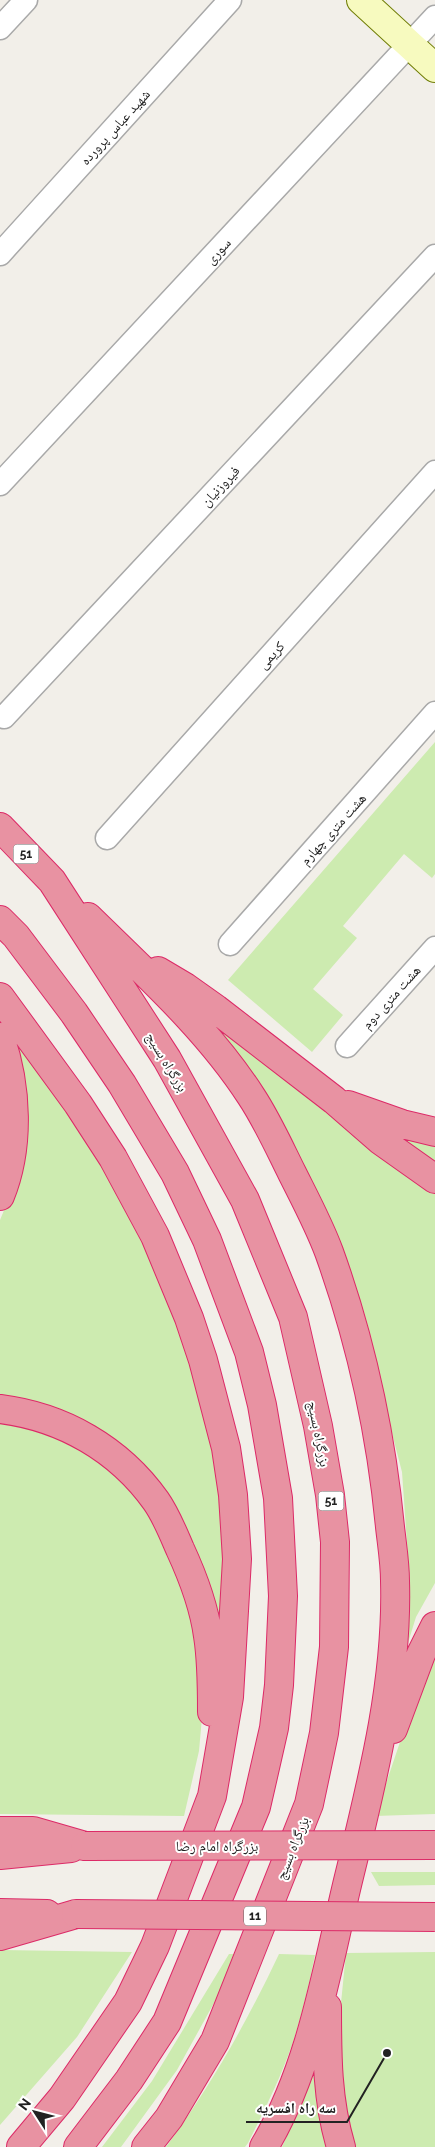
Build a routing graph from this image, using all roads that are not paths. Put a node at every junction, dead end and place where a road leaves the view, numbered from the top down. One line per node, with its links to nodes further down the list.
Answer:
1 (26, 0): 5 (street)
2 (230, 0): 8 (street, شهید عباس پرورده)
3 (361, 0): 6 (main road)
4 (435, 17): 6 (street, سوری)
5 (0, 28)
6 (410, 46): 7 (main road); 11 (street, سوری)
7 (435, 68)
8 (0, 254)
9 (435, 256): 13 (street, فیروزنیان)
10 (435, 472): 15 (street, کریمی)
11 (0, 484)
12 (435, 713): 18 (street, هشت متری چهارم)
13 (4, 717)
14 (0, 827): 16 (highway, بزرگراه بسیج / 51)
15 (108, 838)
16 (52, 881): 20 (highway); 43 (highway, بزرگراه بسیج / 51)
17 (0, 920): 42 (highway)
18 (230, 944)
19 (435, 948): 23 (street, هشت متری دوم)
20 (124, 952): 24 (highway); 30 (highway)
21 (0, 998): 31 (highway)
22 (0, 1037): 27 (highway)
23 (347, 1046)
24 (334, 1100): 25 (highway); 26 (highway)
25 (435, 1132)
26 (435, 1179)
27 (0, 1196)
28 (0, 1410): 31 (highway)
29 (435, 1626): 30 (highway)
30 (371, 1786): 40 (highway)
31 (212, 1796): 41 (highway)
32 (0, 1831): 34 (highway)
33 (435, 1845): 34 (highway, بزرگراه امام رضا, bridge)
34 (84, 1846): 35 (highway, بزرگراه امام رضا)
35 (0, 1855)
36 (0, 1913): 37 (highway, 11)
37 (76, 1914): 38 (highway, 11, bridge); 39 (highway)
38 (435, 1917)
39 (0, 1936)
40 (327, 1969): 44 (highway); 45 (highway)
41 (21, 2147)
42 (78, 2147)
43 (146, 2147)
44 (264, 2147)
45 (340, 2147)

